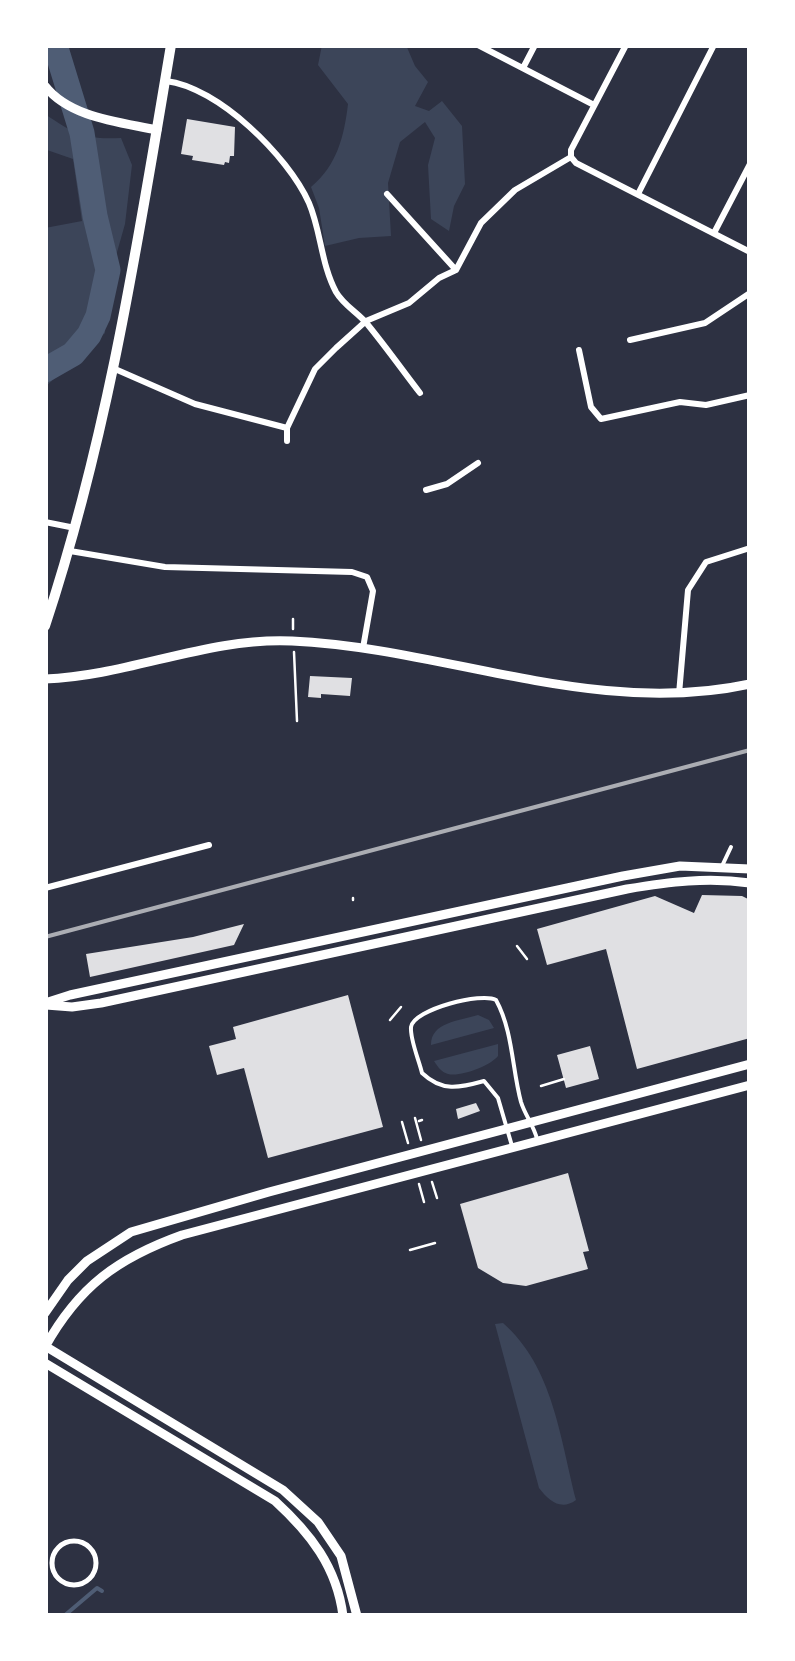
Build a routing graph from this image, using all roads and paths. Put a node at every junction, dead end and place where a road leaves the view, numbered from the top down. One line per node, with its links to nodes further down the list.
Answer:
1 (171, 45): 7 (main road)
2 (478, 45): 6 (street)
3 (536, 45): 6 (street)
4 (626, 45): 9 (street)
5 (714, 45): 14 (street)
6 (523, 68): 9 (street)
7 (165, 81): 10 (main road); 20 (street)
8 (48, 92): 10 (street)
9 (594, 105): 11 (street)
10 (156, 130): 23 (main road)
11 (571, 157): 14 (street); 17 (street)
12 (750, 164): 15 (street)
13 (387, 194): 17 (street)
14 (638, 194): 15 (street)
15 (714, 233): 16 (street)
16 (750, 252)
17 (456, 270): 20 (street)
18 (747, 295): 19 (street); 21 (street)
19 (750, 306)
20 (366, 321): 24 (street); 26 (street)
21 (630, 340)
22 (579, 350): 25 (street)
23 (115, 369): 26 (street); 31 (main road)
24 (420, 393)
25 (750, 395)
26 (287, 428): 27 (street)
27 (287, 441)
28 (478, 463): 29 (street)
29 (426, 490)
30 (45, 522): 31 (street)
31 (76, 528): 33 (main road)
32 (750, 548): 41 (street)
33 (70, 552): 37 (main road); 38 (street)
34 (293, 618): 36 (path)
35 (284, 625): 36 (path)
36 (293, 625): 42 (path)
37 (45, 626)
38 (363, 650): 39 (street); 41 (street)
39 (45, 679)
40 (750, 684): 41 (street)
41 (678, 695)
42 (297, 721)
43 (209, 845): 48 (street)
44 (731, 847): 45 (lane)
45 (722, 866): 46 (street); 51 (street)
46 (750, 869)
47 (750, 883): 51 (street)
48 (45, 888)
49 (516, 946): 50 (path)
50 (527, 959)
51 (45, 1004)
52 (402, 1007): 53 (path)
53 (390, 1020)
54 (750, 1064): 58 (street)
55 (564, 1079): 57 (path)
56 (750, 1085): 60 (street)
57 (541, 1086)
58 (532, 1121): 59 (street); 59 (lane); 60 (lane)
59 (508, 1128): 61 (lane); 64 (street)
60 (538, 1139): 61 (street)
61 (512, 1146): 65 (street)
62 (436, 1243): 63 (path)
63 (410, 1250)
64 (45, 1314)
65 (45, 1346): 69 (street)
66 (45, 1363): 68 (street)
67 (90, 1578): 67 (street)
68 (343, 1616)
69 (357, 1616)

